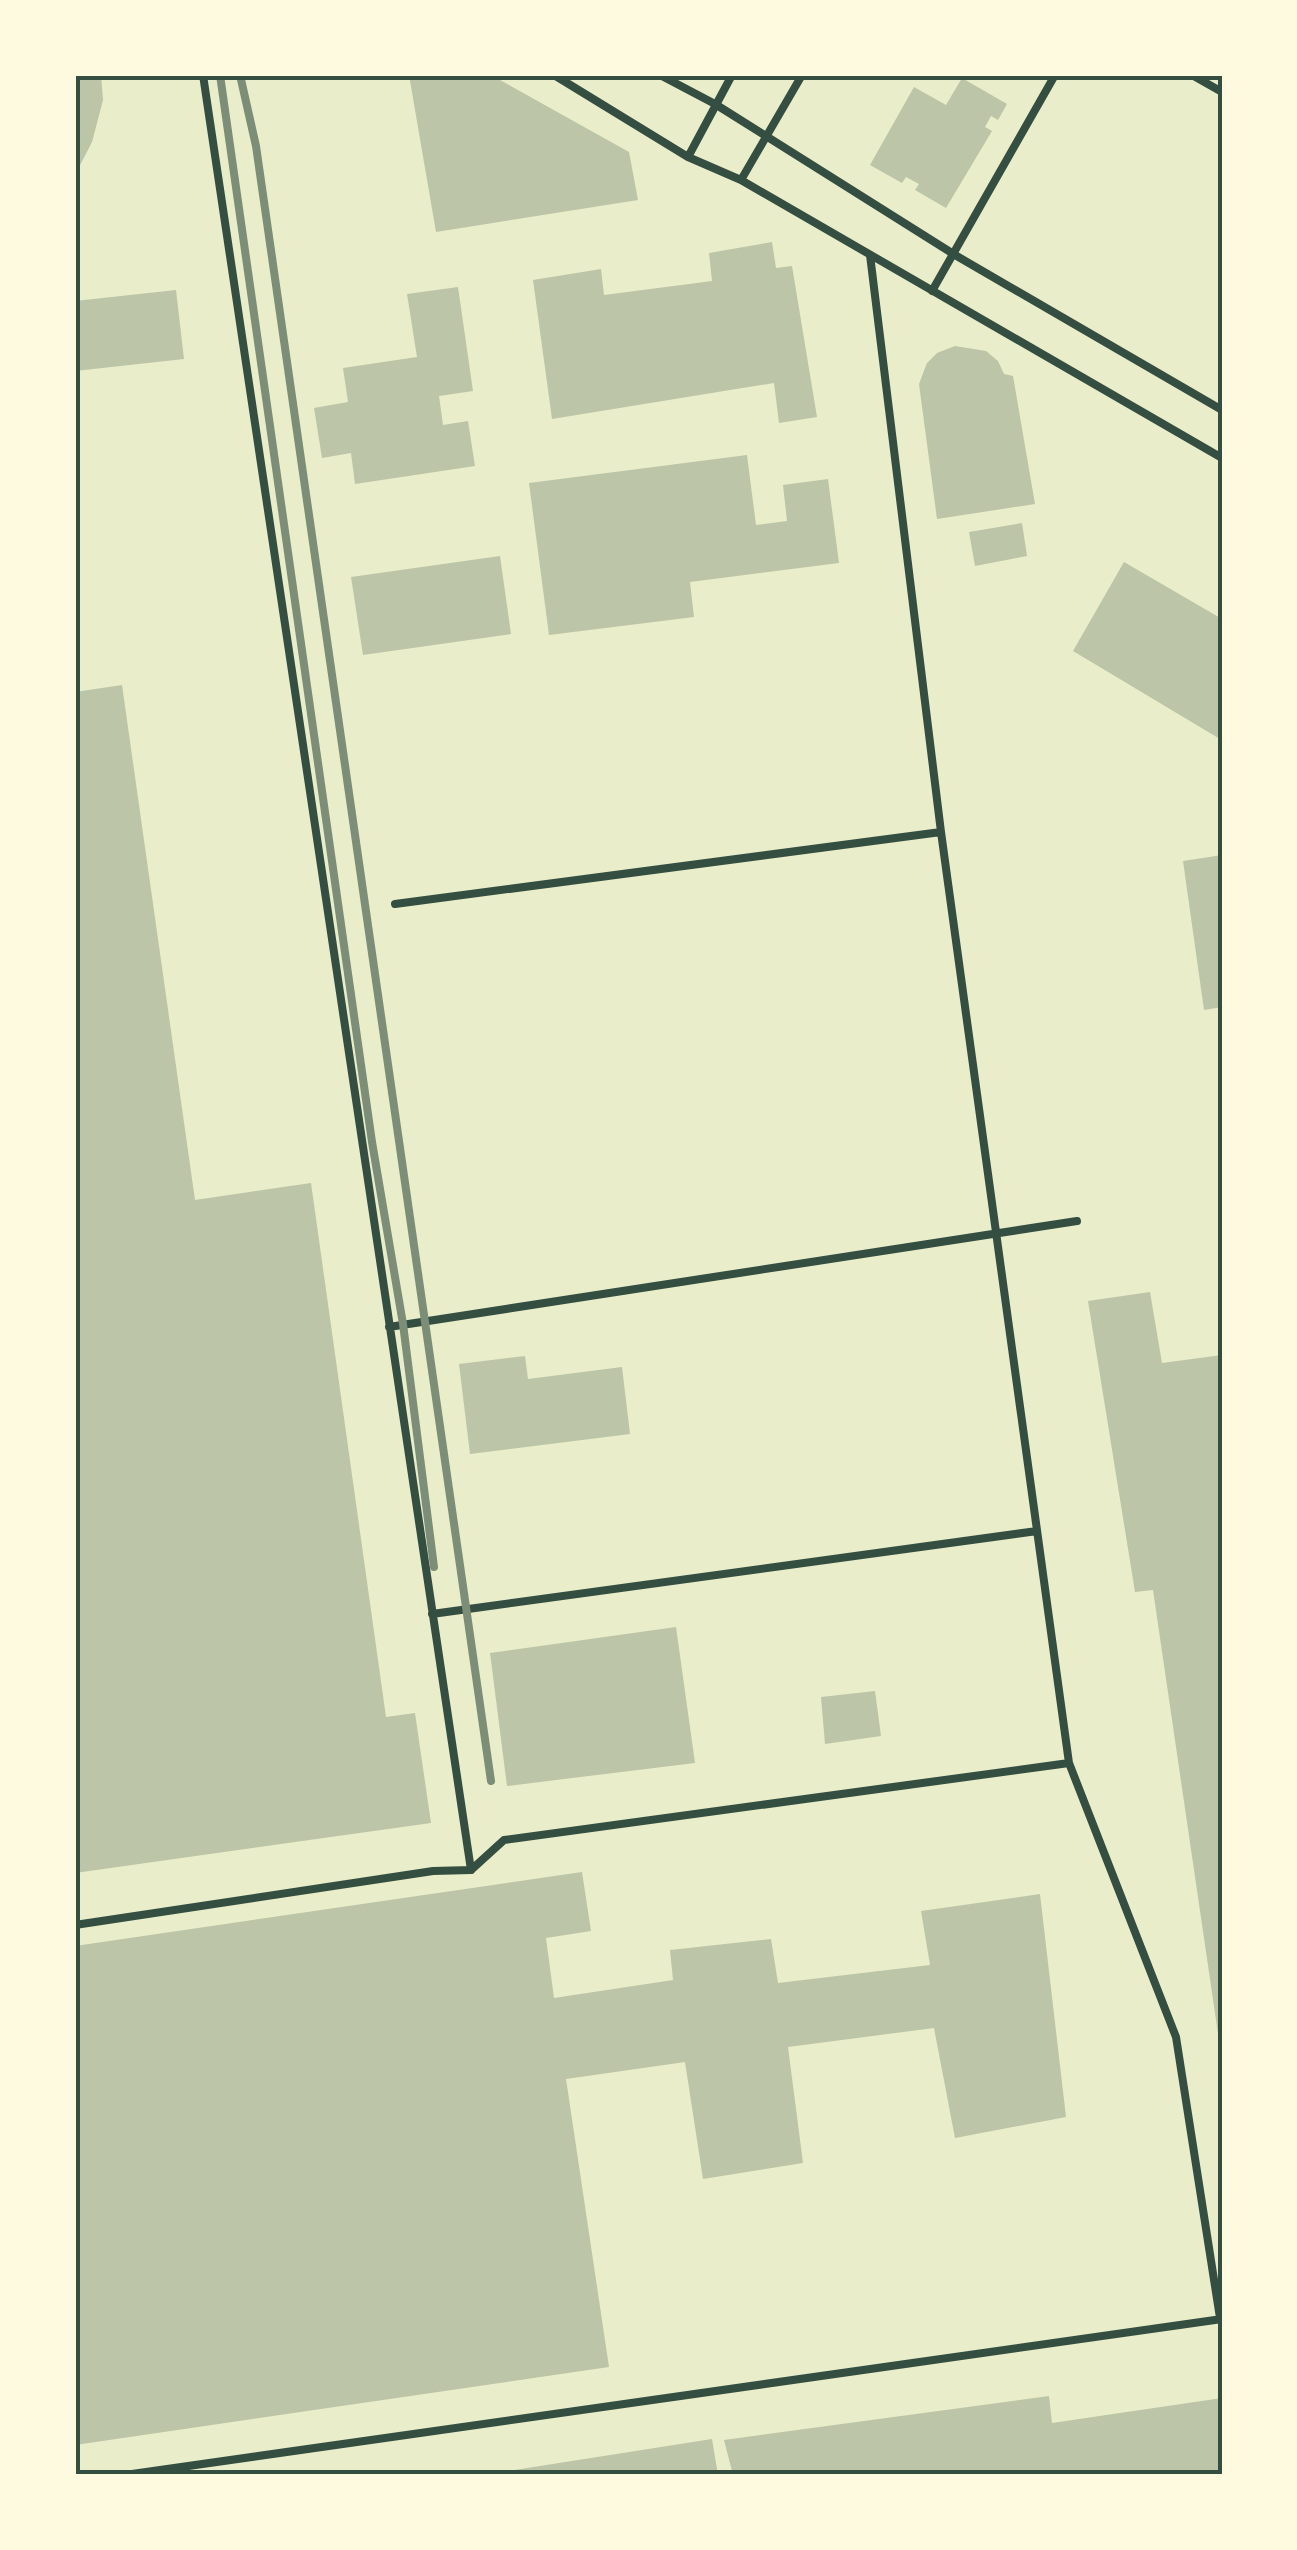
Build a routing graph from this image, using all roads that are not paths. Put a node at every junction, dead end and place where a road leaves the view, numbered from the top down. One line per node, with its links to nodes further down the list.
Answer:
1 (202, 75): 22 (lane)
2 (554, 75): 11 (lane)
3 (660, 75): 9 (lane)
4 (732, 75): 9 (lane)
5 (802, 75): 10 (lane)
6 (1056, 75): 14 (lane)
7 (1192, 75): 8 (lane)
8 (1222, 92)
9 (715, 104): 10 (lane); 11 (lane)
10 (766, 136): 12 (lane); 14 (lane)
11 (688, 157): 12 (lane)
12 (741, 180): 13 (lane)
13 (870, 255): 15 (lane); 18 (lane)
14 (955, 255): 15 (lane); 16 (lane)
15 (932, 291): 17 (lane)
16 (1222, 410)
17 (1222, 458)
18 (941, 832): 19 (lane); 21 (lane)
19 (395, 904)
20 (1077, 1221): 21 (lane)
21 (995, 1234): 22 (lane); 23 (lane)
22 (389, 1327): 24 (lane)
23 (1037, 1530): 24 (lane); 25 (lane)
24 (432, 1614): 26 (lane)
25 (1069, 1763): 26 (lane); 28 (lane)
26 (470, 1870): 27 (lane)
27 (75, 1924)
28 (1221, 2318): 29 (lane)
29 (125, 2475)

